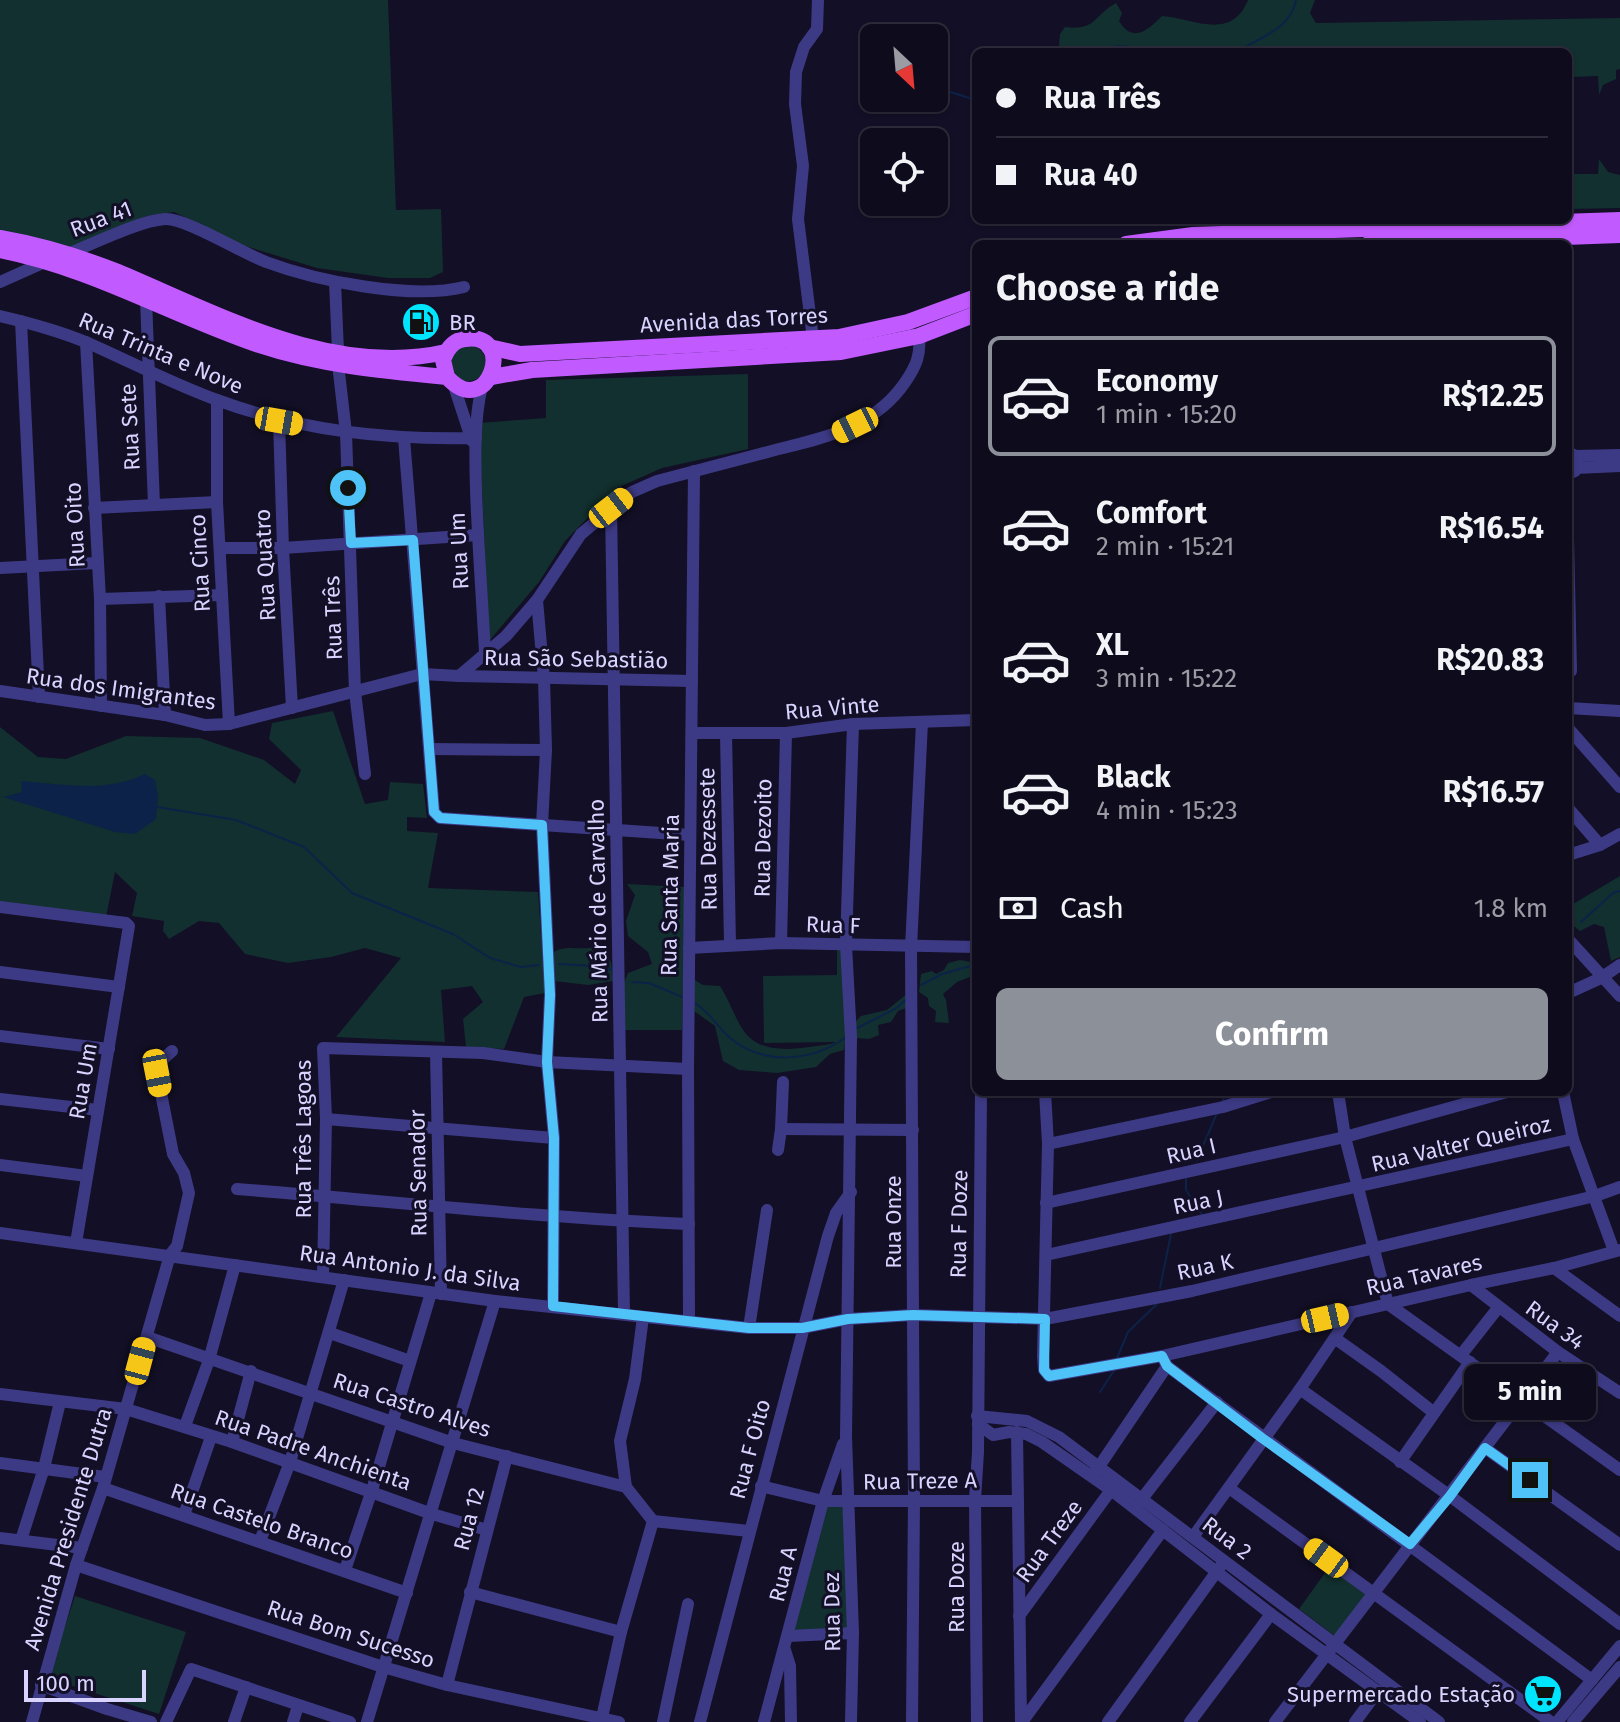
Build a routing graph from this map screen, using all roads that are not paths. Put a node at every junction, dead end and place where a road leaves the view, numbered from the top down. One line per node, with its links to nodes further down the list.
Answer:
1 (818, 0): 20 (street)
2 (1620, 220): 3 (main road)
3 (1540, 230): 4 (main road); 6 (main road); 7 (main road)
4 (1620, 235)
5 (0, 238): 9 (main road, Avenida das Torres)
6 (1156, 240)
7 (1417, 240)
8 (0, 250): 10 (main road, Avenida das Torres)
9 (67, 254): 12 (street, Rua 41); 24 (main road, Avenida das Torres)
10 (47, 261): 11 (street); 15 (main road, Avenida das Torres)
11 (0, 282)
12 (335, 282): 13 (street); 24 (street, Rua Três)
13 (464, 287)
14 (972, 298): 20 (main road, Avenida das Torres)
15 (146, 299): 24 (main road, Avenida das Torres); 25 (street, Rua Sete)
16 (0, 316): 18 (street, Rua Trinta e Nove)
17 (972, 316): 19 (main road, Avenida das Torres)
18 (21, 321): 21 (street, Rua Trinta e Nove); 47 (street)
19 (919, 336): 27 (main road, Avenida das Torres); 36 (street)
20 (813, 339): 22 (main road, Avenida das Torres)
21 (86, 342): 25 (street, Rua Trinta e Nove); 39 (street, Rua Oito)
22 (489, 347): 23 (main road, Avenida das Torres); 27 (main road)
23 (446, 352): 24 (main road, Avenida das Torres); 26 (main road)
24 (338, 358): 26 (main road, Avenida das Torres); 30 (street, Rua Três)
25 (147, 372): 28 (street, Rua Trinta e Nove); 38 (street, Rua Sete)
26 (450, 380): 27 (main road, Avenida das Torres); 32 (street, Rua Um)
27 (486, 381): 32 (street, Rua Um)
28 (217, 400): 29 (street, Rua Trinta e Nove); 37 (street, Rua Cinco)
29 (279, 421): 30 (street, Rua Trinta e Nove); 45 (street, Rua Quatro)
30 (346, 433): 31 (street, Rua Trinta e Nove); 43 (street, Rua Três)
31 (404, 438): 32 (street, Rua Trinta e Nove); 42 (street)
32 (474, 441): 41 (street, Rua Um)
33 (1620, 455): 34 (street)
34 (1572, 463): 35 (street)
35 (1620, 466)
36 (694, 471): 40 (street); 58 (street, Rua Santa Maria)
37 (217, 502): 38 (street); 44 (street, Rua Cinco)
38 (154, 505): 39 (street)
39 (94, 508): 46 (street, Rua Oito)
40 (611, 508): 52 (street); 57 (street, Rua Mário de Carvalho)
41 (477, 535): 42 (street); 53 (street, Rua Um)
42 (413, 540): 43 (street); 54 (street)
43 (351, 543): 45 (street); 60 (street, Rua Três)
44 (220, 548): 45 (street); 49 (street, Rua Cinco)
45 (283, 548): 63 (street, Rua Quatro)
46 (96, 563): 47 (street); 51 (street, Rua Oito)
47 (32, 566): 48 (street); 61 (street)
48 (0, 568)
49 (222, 595): 50 (street); 69 (street, Rua Cinco)
50 (159, 596): 51 (street); 66 (street)
51 (100, 599): 62 (street, Rua Oito)
52 (537, 600): 53 (street); 56 (street)
53 (485, 652): 55 (street)
54 (422, 674): 55 (street, Rua São Sebastião); 60 (street, Rua dos Imigrantes); 75 (street)
55 (459, 676): 56 (street, Rua São Sebastião)
56 (544, 679): 57 (street, Rua São Sebastião); 76 (street)
57 (614, 679): 58 (street, Rua São Sebastião); 81 (street, Rua Mário de Carvalho)
58 (692, 681): 71 (street, Rua Santa Maria)
59 (0, 691): 61 (street, Rua dos Imigrantes)
60 (355, 692): 63 (street, Rua dos Imigrantes); 77 (street, Rua Três)
61 (39, 697): 62 (street, Rua dos Imigrantes)
62 (101, 706): 66 (street, Rua dos Imigrantes)
63 (292, 708): 69 (street, Rua dos Imigrantes)
64 (1572, 708): 65 (street)
65 (1620, 711)
66 (165, 715): 69 (street, Rua dos Imigrantes)
67 (972, 720): 68 (street, Rua Vinte)
68 (922, 722): 70 (street, Rua Vinte); 93 (street, Rua Onze)
69 (229, 724)
70 (853, 724): 73 (street, Rua Vinte); 90 (street, Rua Dez)
71 (692, 733): 72 (street, Rua Vinte); 83 (street, Rua Santa Maria)
72 (726, 733): 73 (street, Rua Vinte); 88 (street, Rua Dezessete)
73 (786, 733): 87 (street, Rua Dezoito)
74 (1572, 733): 78 (street)
75 (429, 749): 76 (street); 80 (street)
76 (546, 750): 80 (street)
77 (365, 774)
78 (1620, 787)
79 (1572, 813): 84 (street)
80 (542, 825): 81 (street); 104 (street)
81 (616, 830): 83 (street); 105 (street, Rua Mário de Carvalho)
82 (1620, 834): 84 (street)
83 (690, 835): 92 (street, Rua Santa Maria)
84 (1600, 845): 85 (street)
85 (1572, 854)
86 (0, 907): 97 (street, Rua Um)
87 (781, 943): 88 (street, Rua F); 90 (street, Rua F)
88 (730, 944): 92 (street, Rua F)
89 (1572, 944): 96 (street)
90 (846, 945): 93 (street, Rua F); 118 (street, Rua Dez)
91 (972, 947): 93 (street, Rua F)
92 (689, 948): 106 (street, Rua Santa Maria)
93 (911, 948): 120 (street, Rua Onze)
94 (1620, 965): 96 (street)
95 (0, 972): 97 (street)
96 (1601, 978): 98 (street); 99 (street)
97 (119, 987): 101 (street, Rua Um)
98 (1572, 991)
99 (1620, 996)
100 (0, 1036): 101 (street)
101 (109, 1049): 115 (street, Rua Um)
102 (172, 1051): 144 (street, Avenida Presidente Dutra)
103 (436, 1052): 104 (street); 116 (street, Rua Três Lagoas); 117 (street, Rua Senador)
104 (547, 1062): 105 (street); 122 (street)
105 (620, 1066): 106 (street); 138 (street, Rua Mário de Carvalho)
106 (688, 1069): 139 (street, Rua Santa Maria)
107 (783, 1082): 119 (street)
108 (981, 1096): 161 (street, Rua F Doze)
109 (1045, 1096): 124 (street)
110 (1258, 1096): 124 (street)
111 (1339, 1096): 121 (street)
112 (1493, 1096): 121 (street, Rua I)
113 (1564, 1096): 123 (street)
114 (0, 1099): 115 (street)
115 (98, 1110): 127 (street, Rua Um)
116 (326, 1119): 117 (street); 133 (street, Rua Três Lagoas)
117 (437, 1126): 122 (street); 135 (street, Rua Senador)
118 (849, 1128): 119 (street); 120 (street); 131 (street, Rua Dez)
119 (781, 1129): 125 (street)
120 (913, 1130): 158 (street, Rua Onze)
121 (1345, 1137): 128 (street); 134 (street, Rua I)
122 (554, 1138): 137 (street)
123 (1573, 1139): 128 (street, Rua Valter Queiroz); 132 (street)
124 (1048, 1144): 134 (street)
125 (778, 1150)
126 (0, 1165): 127 (street)
127 (87, 1176): 141 (street, Rua Um)
128 (1358, 1187): 142 (street); 145 (street, Rua J)
129 (1620, 1187): 132 (street, Rua K)
130 (237, 1189): 133 (street)
131 (851, 1192): 162 (street, Rua Dez); 166 (street, Rua F Oito)
132 (1595, 1196): 142 (street, Rua K); 143 (street)
133 (325, 1197): 135 (street); 148 (street, Rua Três Lagoas)
134 (1046, 1203): 145 (street)
135 (438, 1205): 137 (street); 151 (street, Rua Senador)
136 (767, 1210): 165 (street)
137 (554, 1218): 138 (street); 154 (street)
138 (622, 1221): 139 (street); 157 (street, Rua Mário de Carvalho)
139 (689, 1224): 164 (street, Rua Santa Maria)
140 (0, 1233): 141 (street, Rua Antonio J. da Silva)
141 (76, 1243): 144 (street, Rua Antonio J. da Silva)
142 (1372, 1249): 153 (street); 163 (street, Rua K)
143 (1617, 1251): 147 (street, Rua Tavares)
144 (170, 1255): 146 (street, Rua Antonio J. da Silva); 168 (street, Avenida Presidente Dutra)
145 (1046, 1255): 163 (street)
146 (235, 1265): 148 (street, Rua Antonio J. da Silva); 172 (street)
147 (1554, 1268): 150 (street, Rua Tavares); 159 (street)
148 (323, 1277): 149 (street, Rua Antonio J. da Silva)
149 (344, 1280): 151 (street, Rua Antonio J. da Silva); 167 (street)
150 (1471, 1285): 153 (street, Rua Tavares); 155 (street, Rua 34)
151 (436, 1294): 152 (street, Rua Antonio J. da Silva); 173 (street, Rua Senador)
152 (495, 1301): 154 (street, Rua Antonio J. da Silva); 194 (street)
153 (1388, 1304): 156 (street, Rua Tavares); 171 (street)
154 (553, 1306): 157 (street, Rua Antonio J. da Silva)
155 (1498, 1308): 170 (street, Rua 34); 171 (street)
156 (1352, 1312): 169 (street); 174 (street, Rua Tavares)
157 (624, 1314): 160 (street, Rua Antonio J. da Silva)
158 (913, 1315): 161 (street, Rua Antonio J. da Silva); 162 (street, Rua Antonio J. da Silva); 214 (street, Rua Onze)
159 (1620, 1316)
160 (643, 1317): 164 (street, Rua Antonio J. da Silva); 206 (street)
161 (978, 1318): 163 (street); 185 (street, Rua F Doze)
162 (848, 1319): 166 (street, Rua Antonio J. da Silva); 191 (street, Rua Dez)
163 (1045, 1319): 174 (street, Rua Tavares)
164 (689, 1320): 165 (street, Rua Antonio J. da Silva)
165 (749, 1328): 166 (street, Rua Antonio J. da Silva)
166 (802, 1328): 205 (street, Rua F Oito)
167 (330, 1333): 173 (street); 177 (street)
168 (147, 1337): 172 (street, Rua Castro Alves); 183 (street, Avenida Presidente Dutra)
169 (1336, 1339): 176 (street); 184 (street)
170 (1558, 1352): 178 (street, Rua 34); 180 (street)
171 (1465, 1359): 180 (street); 184 (street)
172 (209, 1360): 175 (street, Rua Castro Alves); 187 (street)
173 (410, 1361): 186 (street, Rua Senador)
174 (1164, 1361): 182 (street); 203 (street)
175 (251, 1371): 177 (street, Rua Castro Alves); 193 (street)
176 (1300, 1389): 192 (street); 199 (street)
177 (312, 1393): 186 (street, Rua Castro Alves); 198 (street)
178 (1620, 1393)
179 (1, 1397): 181 (street, Rua Padre Anchienta)
180 (1522, 1400): 195 (street); 202 (street)
181 (60, 1402): 183 (street, Rua Padre Anchienta); 201 (street)
182 (1217, 1402): 192 (street); 212 (street)
183 (126, 1409): 187 (street, Rua Padre Anchienta); 204 (street, Avenida Presidente Dutra)
184 (1433, 1412): 199 (street)
185 (978, 1420): 189 (street); 196 (street, Rua F Doze); 203 (street, Rua 2)
186 (393, 1422): 194 (street, Rua Castro Alves); 208 (street, Rua Senador)
187 (185, 1426): 190 (street, Rua Padre Anchienta)
188 (1017, 1432): 189 (street); 203 (street, Rua 2); 215 (street, Rua Treze)
189 (1002, 1434): 196 (street)
190 (211, 1437): 193 (street, Rua Padre Anchienta); 218 (street)
191 (846, 1437): 213 (street, Rua A); 216 (street, Rua Dez)
192 (1262, 1438): 207 (street); 227 (street)
193 (232, 1442): 198 (street, Rua Padre Anchienta)
194 (453, 1443): 197 (street, Rua Castro Alves); 217 (street)
195 (1485, 1448): 210 (street); 228 (street)
196 (978, 1452): 211 (street, Rua Doze)
197 (507, 1456): 206 (street, Rua Castro Alves); 220 (street, Rua 12)
198 (290, 1462): 208 (street, Rua Padre Anchienta); 226 (street)
199 (1400, 1462): 210 (street)
200 (0, 1463): 201 (street, Rua Castelo Branco)
201 (44, 1468): 204 (street, Rua Castelo Branco); 225 (street)
202 (1620, 1470)
203 (1095, 1472): 209 (street, Rua 2); 212 (street, Rua 2)
204 (104, 1482): 218 (street, Rua Castelo Branco); 229 (street, Avenida Presidente Dutra)
205 (761, 1486): 213 (street, Rua Treze A); 222 (street, Rua F Oito)
206 (626, 1487): 219 (street)
207 (1229, 1488): 223 (street); 236 (street)
208 (372, 1490): 217 (street, Rua Padre Anchienta); 232 (street, Rua Senador)
209 (1111, 1490): 221 (street, Rua 2); 239 (street, Rua Treze)
210 (1450, 1496): 227 (street); 240 (street)
211 (975, 1500): 214 (street, Rua Treze A); 215 (street, Rua Treze A); 271 (street, Rua Doze)
212 (1141, 1500): 223 (street, Rua 2)
213 (823, 1501): 216 (street, Rua Treze A); 243 (street, Rua A)
214 (914, 1501): 216 (street, Rua Treze A); 270 (street, Rua Onze)
215 (1018, 1501): 239 (street, Rua Treze)
216 (849, 1502): 242 (street, Rua Dez)
217 (432, 1514): 220 (street, Rua Padre Anchienta); 235 (street)
218 (184, 1515): 226 (street, Rua Castelo Branco)
219 (653, 1521): 222 (street); 241 (street)
220 (487, 1530): 234 (street, Rua 12)
221 (1163, 1530): 233 (street, Rua 2); 272 (street)
222 (749, 1531): 266 (street, Rua F Oito)
223 (1193, 1537): 230 (street, Rua 2)
224 (0, 1538): 225 (street)
225 (21, 1540): 229 (street)
226 (260, 1541): 232 (street, Rua Castelo Branco)
227 (1410, 1544): 236 (street); 249 (street)
228 (1620, 1545)
229 (82, 1548): 231 (street, Avenida Presidente Dutra)
230 (1224, 1561): 233 (street); 245 (street, Rua 2)
231 (76, 1565): 247 (street, Rua Bom Sucesso); 250 (street, Avenida Presidente Dutra)
232 (345, 1570): 235 (street, Rua Castelo Branco)
233 (1216, 1572): 238 (street, Rua 2); 273 (street)
234 (470, 1592): 241 (street); 251 (street, Rua 12)
235 (407, 1593): 247 (street)
236 (1374, 1593): 245 (street); 279 (street)
237 (688, 1604): 265 (street)
238 (1271, 1614): 245 (street, Rua 2); 274 (street)
239 (1019, 1616): 272 (street, Rua Treze)
240 (1620, 1624)
241 (621, 1632): 256 (street)
242 (853, 1633): 243 (street); 269 (street, Rua Dez)
243 (788, 1636): 246 (street, Rua A)
244 (1620, 1646): 249 (street)
245 (1331, 1648): 253 (street, Rua 2); 275 (street); 278 (street, Rua 2)
246 (784, 1650): 267 (street, Rua A); 268 (street)
247 (383, 1667): 251 (street, Rua Bom Sucesso); 263 (street)
248 (1620, 1667): 281 (street)
249 (1592, 1680): 280 (street)
250 (41, 1685): 255 (street); 257 (street, Avenida Presidente Dutra)
251 (447, 1685): 256 (street, Rua Bom Sucesso)
252 (246, 1687): 254 (street); 259 (street); 260 (street)
253 (1378, 1691): 276 (street); 277 (street, Rua 2)
254 (298, 1706): 261 (street); 262 (street)
255 (104, 1716): 258 (street)
256 (601, 1720): 264 (street, Rua Bom Sucesso)
257 (32, 1722)
258 (151, 1722)
259 (166, 1722)
260 (234, 1722)
261 (293, 1722)
262 (350, 1722)
263 (367, 1722)
264 (619, 1722)
265 (663, 1722)
266 (700, 1722)
267 (764, 1722)
268 (791, 1722)
269 (851, 1722)
270 (912, 1722)
271 (977, 1722)
272 (1022, 1722)
273 (1108, 1722)
274 (1190, 1722)
275 (1275, 1722)
276 (1355, 1722)
277 (1420, 1722)
278 (1439, 1722)
279 (1551, 1722)
280 (1557, 1722)
281 (1573, 1722)

